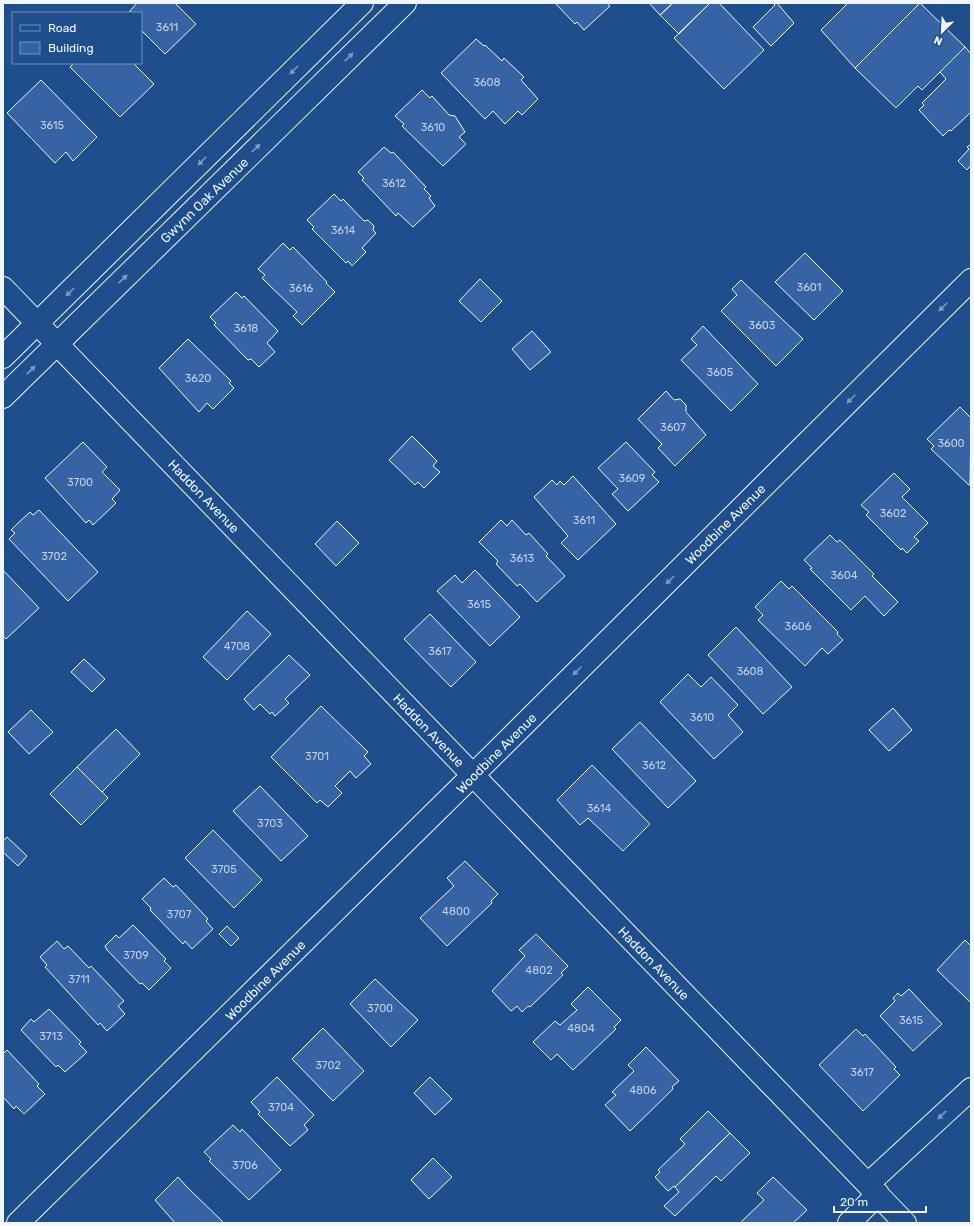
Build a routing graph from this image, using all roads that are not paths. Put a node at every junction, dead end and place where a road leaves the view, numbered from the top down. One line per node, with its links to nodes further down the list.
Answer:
1 (362, 3): 5 (street, one-way to 5)
2 (405, 3): 6 (street, Gwynn Oak Avenue, one-way to 2)
3 (971, 280): 9 (street, Woodbine Avenue, one-way to 9)
4 (3, 288): 5 (street, Haddon Avenue)
5 (37, 324): 6 (street, Haddon Avenue); 7 (street)
6 (57, 344): 8 (street, Gwynn Oak Avenue, one-way to 6); 9 (street, Haddon Avenue)
7 (3, 357)
8 (3, 397)
9 (473, 775): 11 (street, Haddon Avenue); 12 (street, Woodbine Avenue)
10 (971, 1088): 11 (street, one-way to 11)
11 (873, 1189): 13 (street); 14 (street, Haddon Avenue)
12 (18, 1223)
13 (849, 1223)
14 (906, 1223)

